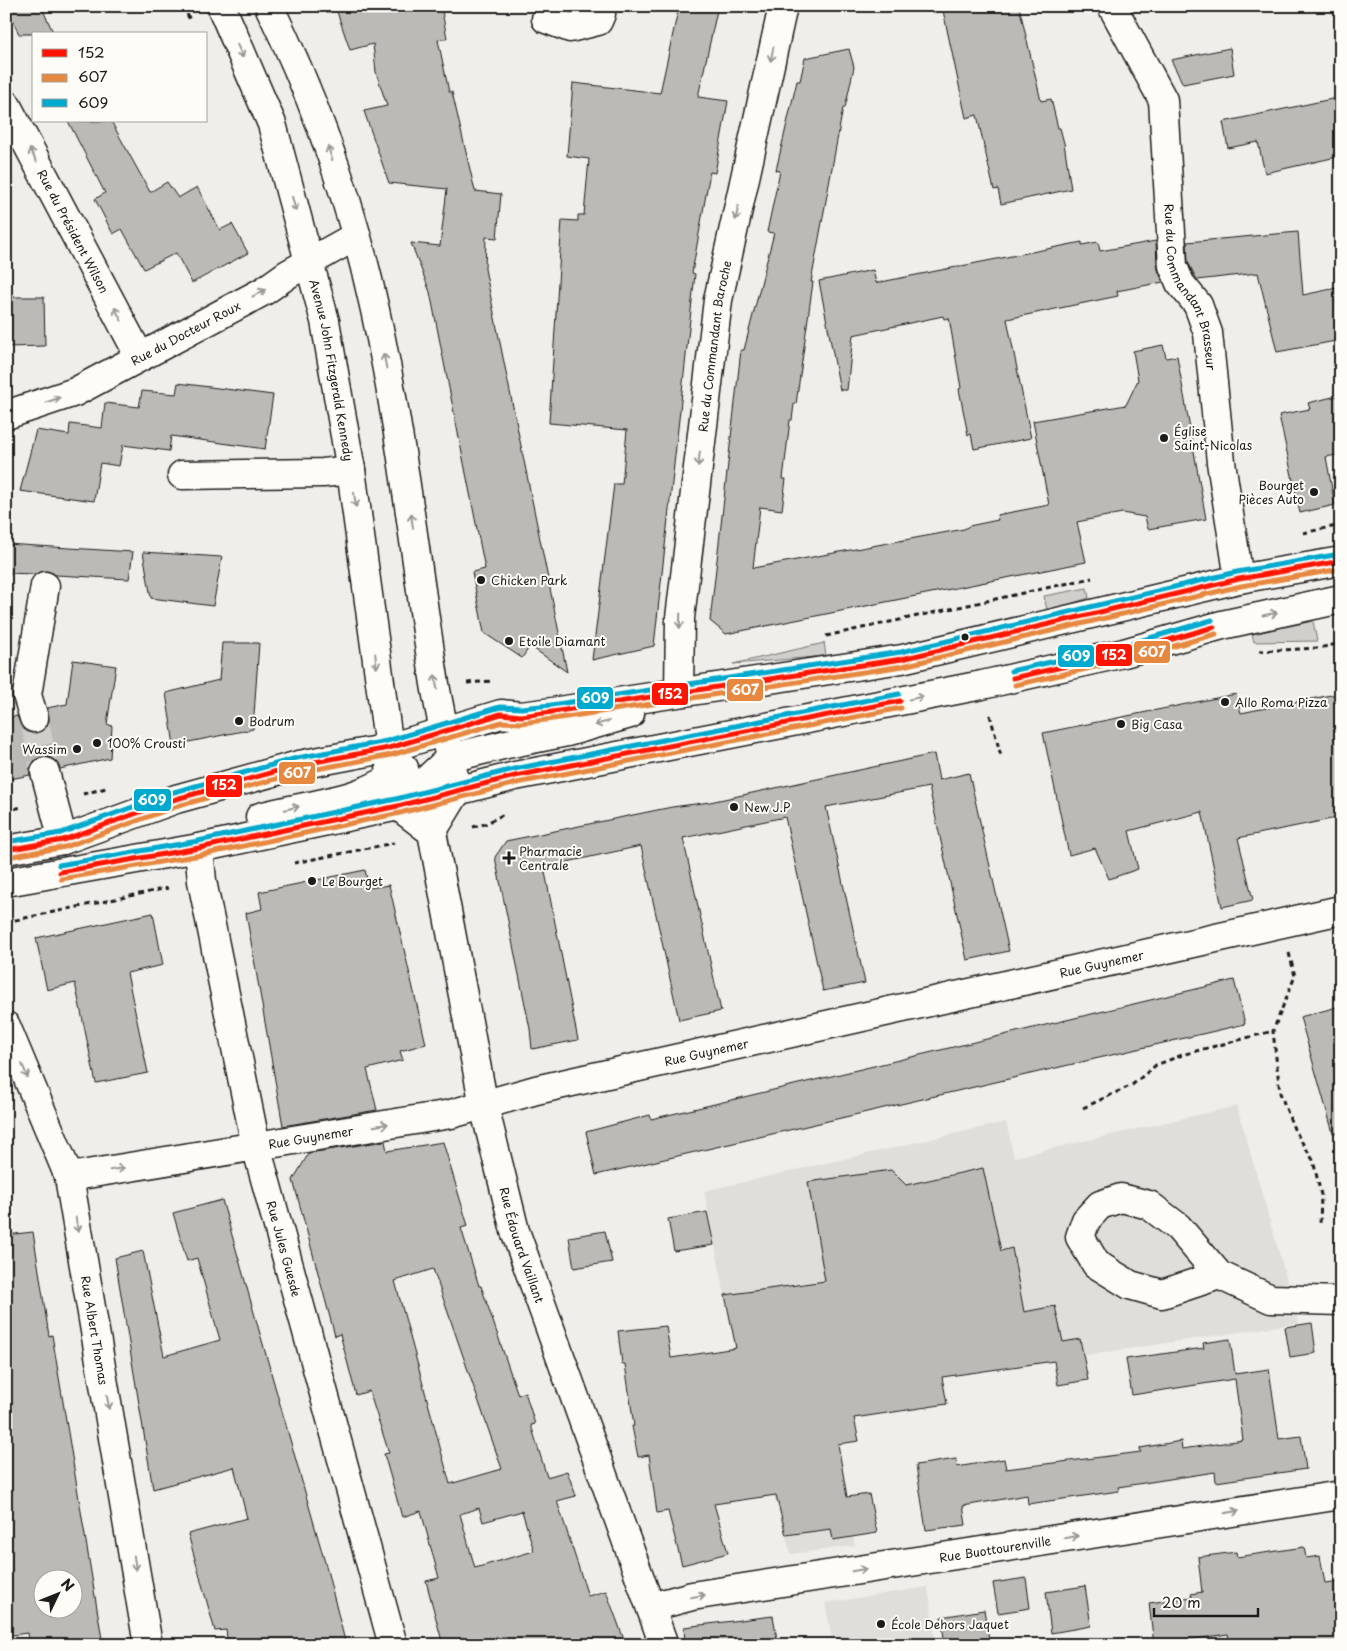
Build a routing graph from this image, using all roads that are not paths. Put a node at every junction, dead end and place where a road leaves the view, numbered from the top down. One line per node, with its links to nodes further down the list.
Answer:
1 (221, 6): 9 (street, Avenue John Fitzgerald Kennedy, one-way to 9)
2 (270, 6): 8 (street, one-way to 2)
3 (600, 6): 6 (street)
4 (783, 6): 18 (street, Rue du Commandant Baroche, one-way to 18)
5 (1112, 6): 15 (street, Rue du Commandant Brasseur)
6 (546, 19)
7 (6, 104): 10 (street, Rue du Président Wilson, one-way to 7)
8 (356, 236): 9 (street, Rue du Docteur Roux); 20 (street, one-way to 8)
9 (311, 262): 10 (street, Rue du Docteur Roux, one-way to 9); 12 (street, Avenue John Fitzgerald Kennedy)
10 (140, 357): 11 (street, Rue du Docteur Roux, one-way to 10)
11 (6, 415)
12 (351, 470): 13 (street); 21 (street, Avenue John Fitzgerald Kennedy, one-way to 21)
13 (182, 475)
14 (1341, 561): 15 (street)
15 (1239, 579): 18 (street)
16 (45, 586): 19 (street)
17 (1341, 599): 25 (street, one-way to 17)
18 (679, 692): 20 (street); 22 (street, one-way to 22)
19 (34, 718)
20 (446, 730): 21 (street); 22 (street); 24 (street)
21 (389, 748): 24 (street, Avenue John Fitzgerald Kennedy); 28 (street)
22 (450, 758): 25 (street); 26 (street)
23 (45, 772): 28 (street)
24 (391, 779): 26 (street, Avenue John Fitzgerald Kennedy); 29 (street, one-way to 24)
25 (457, 792): 26 (street); 27 (street)
26 (398, 806): 27 (street); 29 (street)
27 (432, 832): 34 (street, Rue Édouard Vaillant)
28 (63, 840): 30 (street)
29 (199, 848): 31 (street); 35 (street, Rue Jules Guesde)
30 (6, 850)
31 (6, 882)
32 (1341, 910): 34 (street, Rue Guynemer)
33 (6, 1026): 36 (street, Rue Albert Thomas, one-way to 36)
34 (484, 1106): 35 (street, Rue Guynemer, one-way to 34); 40 (street, Rue Édouard Vaillant)
35 (256, 1146): 36 (street, Rue Guynemer, one-way to 35); 42 (street, Rue Jules Guesde)
36 (69, 1177): 41 (street, Rue Albert Thomas, one-way to 41)
37 (1219, 1275): 37 (street); 38 (street)
38 (1341, 1301)
39 (1341, 1495): 40 (street, Rue Buottourenville, one-way to 39)
40 (651, 1607): 43 (street, Rue Édouard Vaillant)
41 (148, 1645)
42 (393, 1645)
43 (664, 1645)

